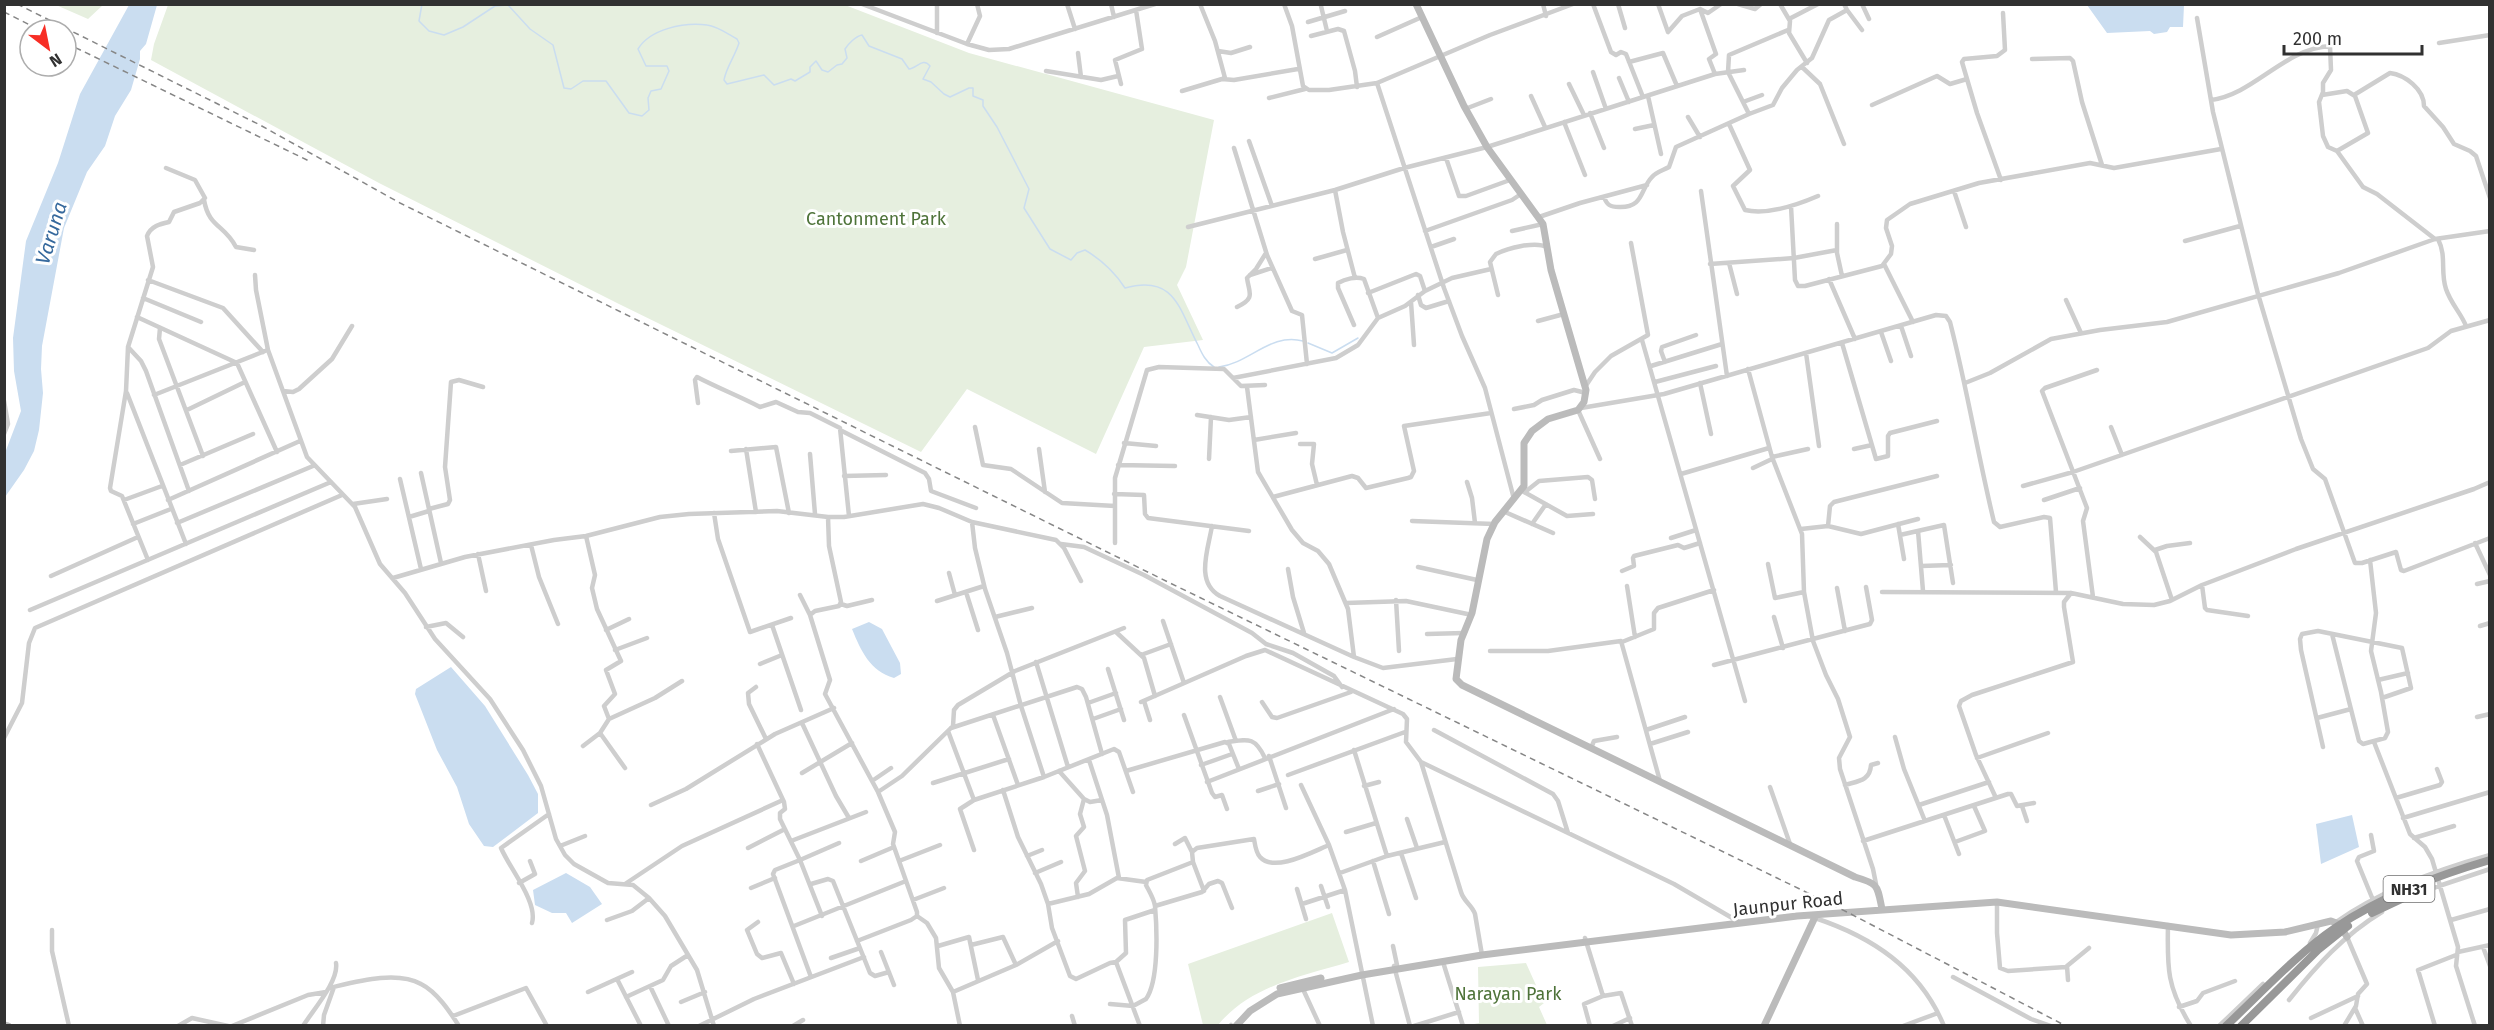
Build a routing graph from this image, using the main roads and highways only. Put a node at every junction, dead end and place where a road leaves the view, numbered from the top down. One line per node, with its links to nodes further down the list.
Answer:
1 (2490, 860): 3 (highway, NH31)
2 (2490, 867): 3 (highway, NH31)
3 (2336, 928): 4 (highway, NH31); 5 (highway, NH31)
4 (2226, 1026)
5 (2241, 1026)

